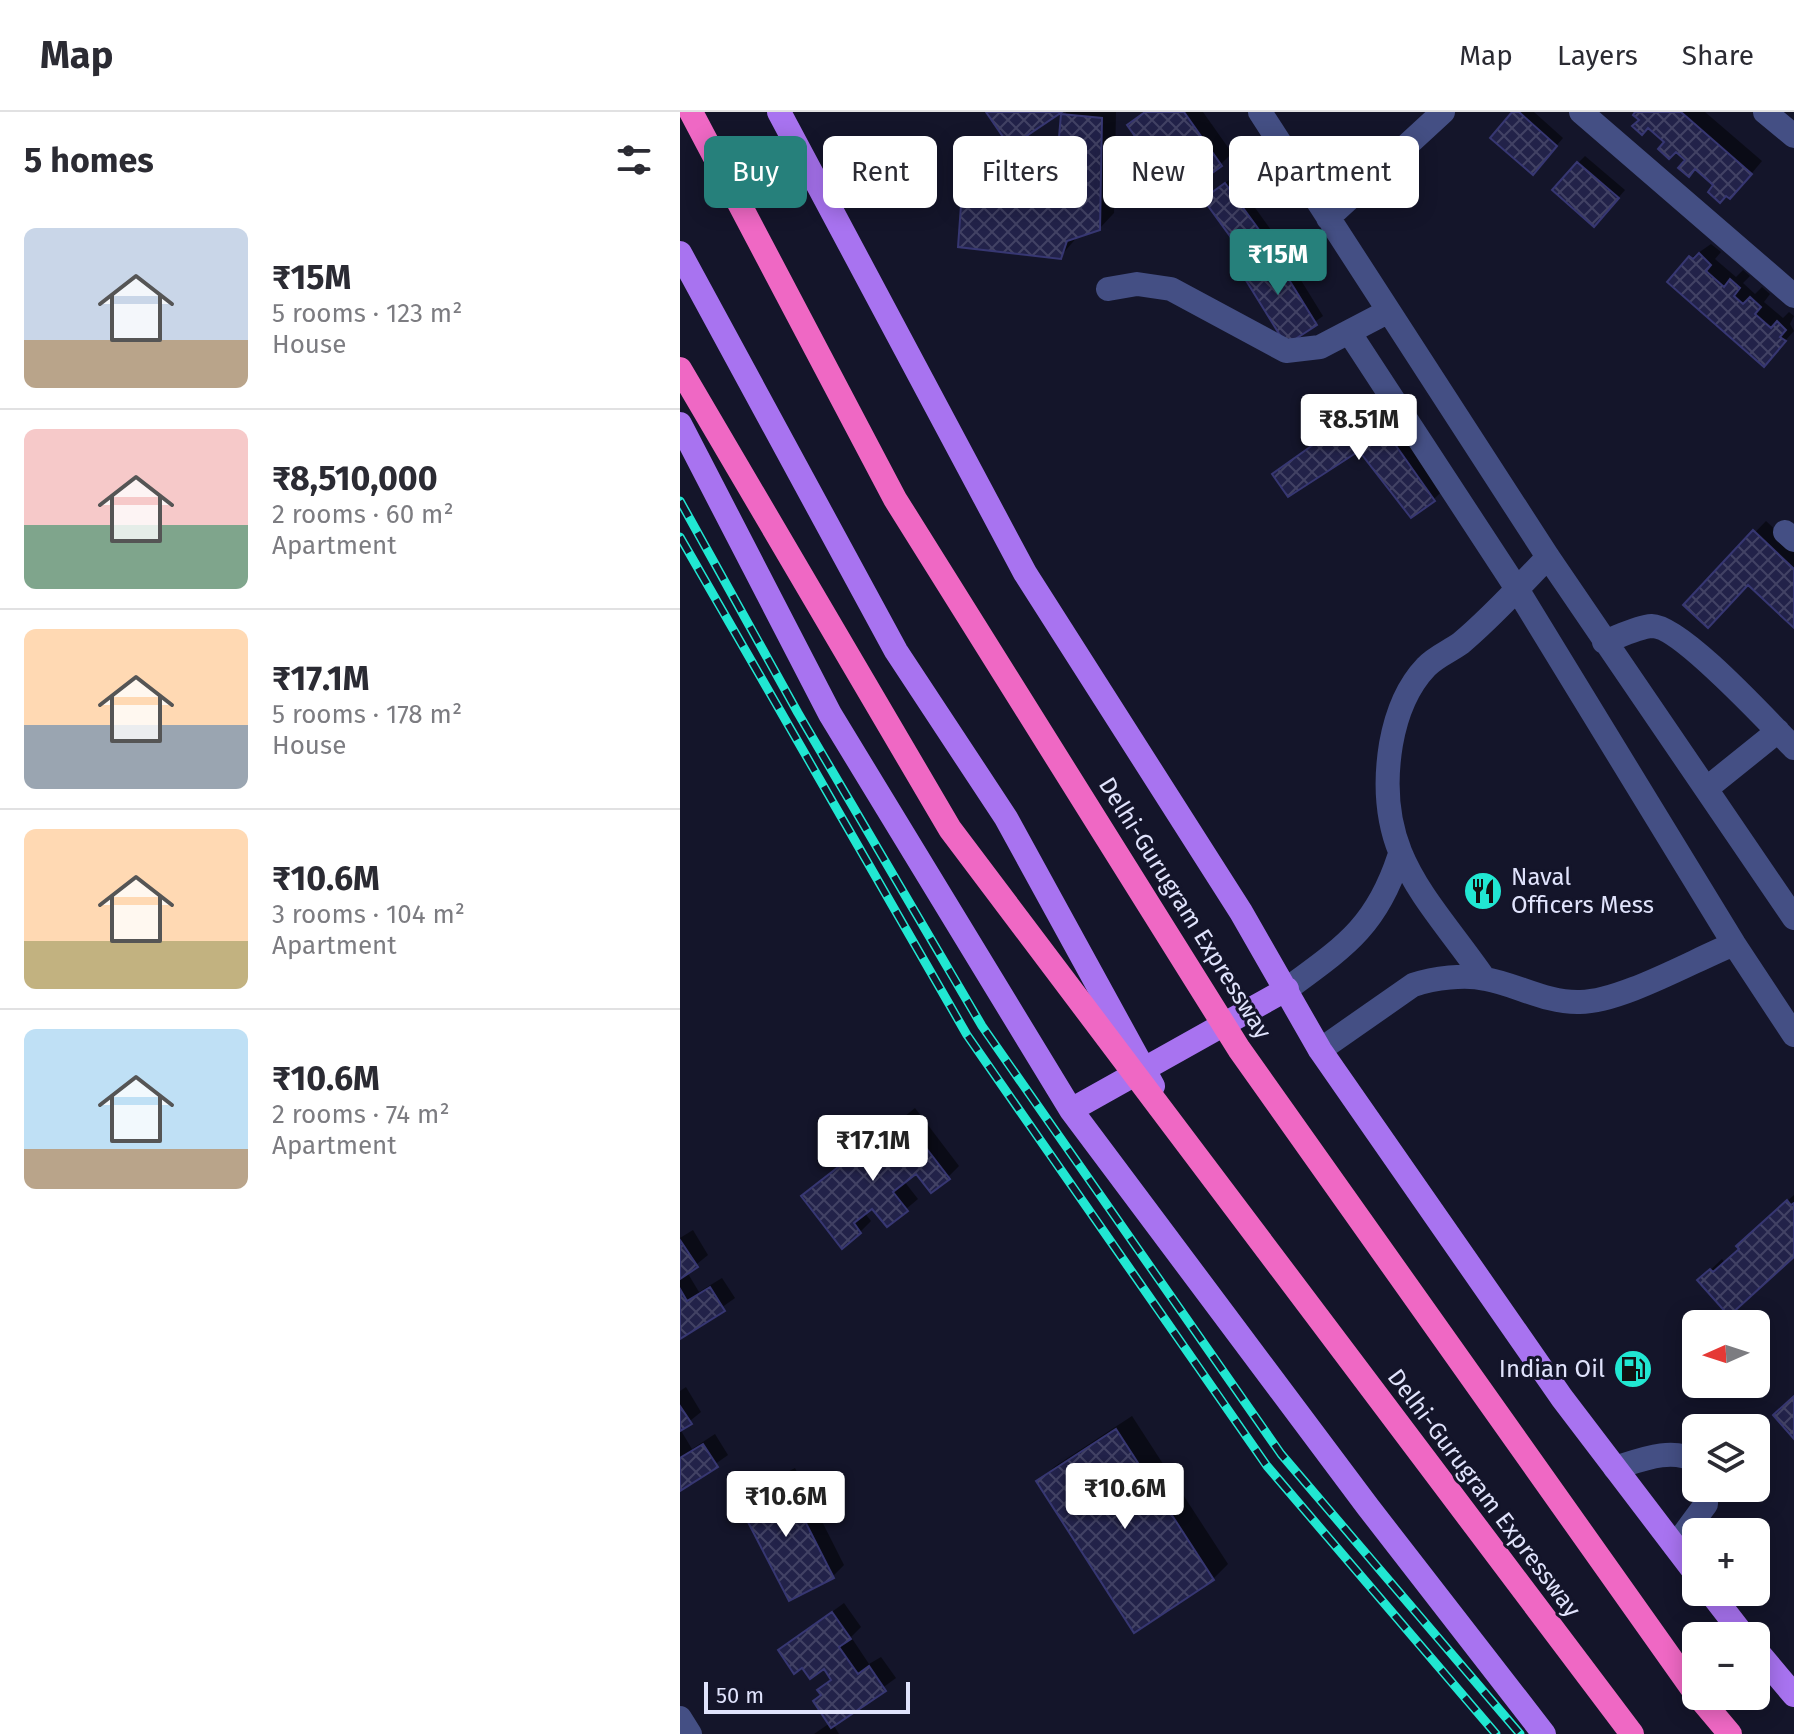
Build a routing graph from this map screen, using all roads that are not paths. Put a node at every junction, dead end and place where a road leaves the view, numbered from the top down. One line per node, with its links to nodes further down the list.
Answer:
1 (691, 112): 38 (highway, Delhi-Gurugram Expressway)
2 (779, 112): 25 (main road)
3 (1260, 112): 8 (street)
4 (1443, 112): 8 (street)
5 (1581, 112): 11 (street)
6 (1765, 112): 7 (street)
7 (1794, 136)
8 (1328, 218): 12 (street)
9 (680, 253): 29 (main road)
10 (1108, 289): 13 (street)
11 (1794, 296)
12 (1387, 312): 13 (street); 16 (street)
13 (1349, 332): 17 (street)
14 (680, 369): 29 (highway, Delhi-Gurugram Expressway)
15 (680, 424): 28 (main road)
16 (1548, 557): 17 (street); 18 (street)
17 (1517, 589): 21 (street); 23 (street)
18 (1604, 642): 19 (street); 20 (street)
19 (1786, 740): 20 (street)
20 (1706, 789): 22 (street)
21 (1399, 857): 24 (street); 25 (street)
22 (1794, 917)
23 (1734, 944): 24 (street); 26 (street)
24 (1484, 978): 27 (street)
25 (1287, 989): 27 (main road); 28 (main road)
26 (1794, 1035)
27 (1320, 1050): 31 (main road)
28 (1071, 1110): 43 (main road)
29 (1183, 1141): 44 (highway, Delhi-Gurugram Expressway)
30 (1682, 1454): 31 (street)
31 (1615, 1468): 33 (main road)
32 (1706, 1502): 33 (street)
33 (1675, 1546): 34 (main road)
34 (1682, 1555)
35 (1721, 1606): 36 (main road)
36 (1733, 1622)
37 (1770, 1667): 39 (main road)
38 (1682, 1674)
39 (1794, 1695)
40 (1710, 1710): 45 (highway, Delhi-Gurugram Expressway)
41 (680, 1718): 42 (street)
42 (690, 1734)
43 (1544, 1734)
44 (1632, 1734)
45 (1730, 1734)

